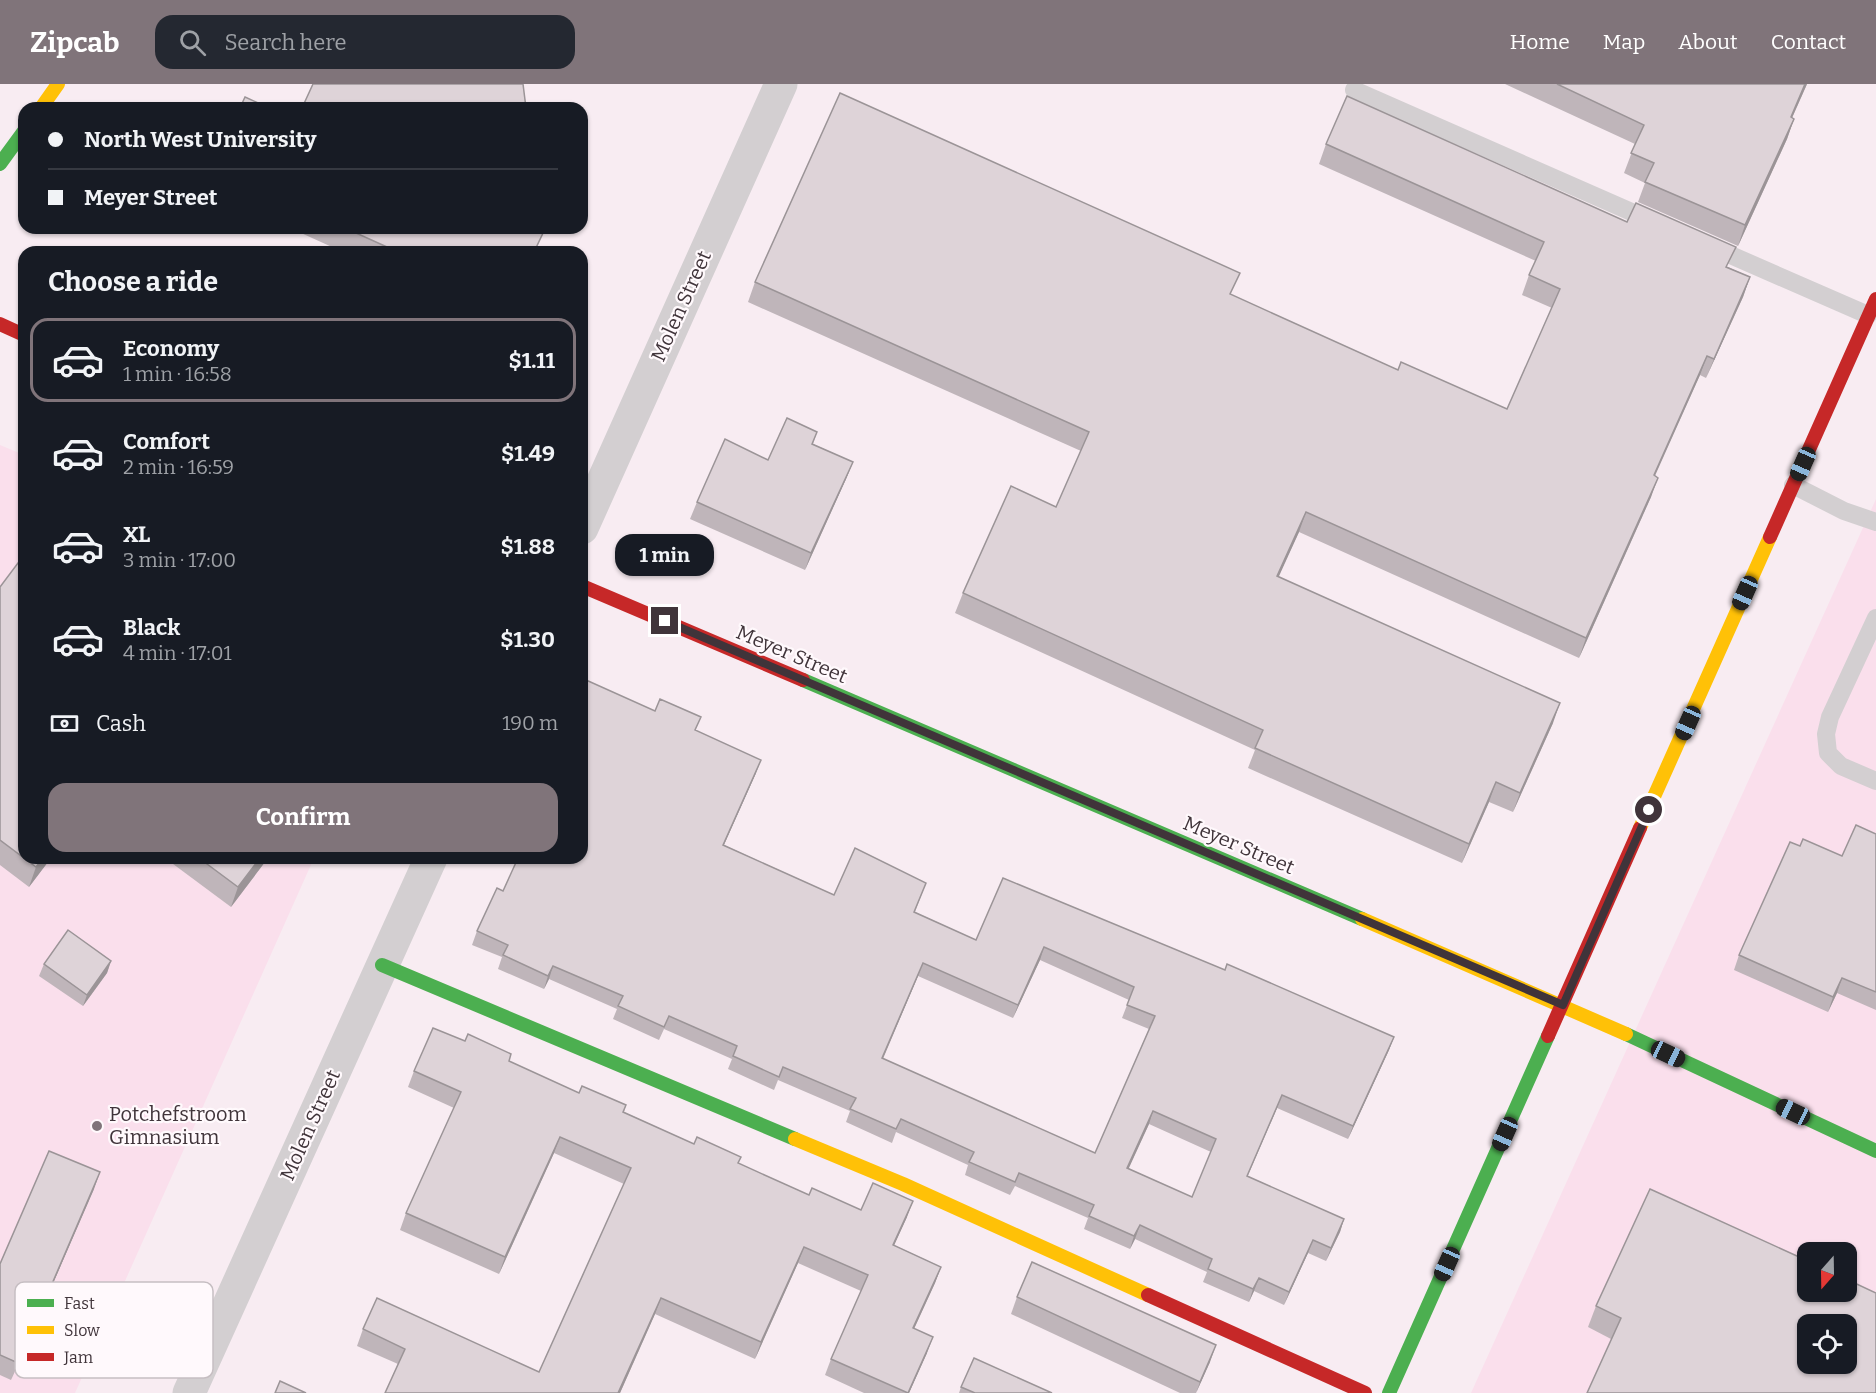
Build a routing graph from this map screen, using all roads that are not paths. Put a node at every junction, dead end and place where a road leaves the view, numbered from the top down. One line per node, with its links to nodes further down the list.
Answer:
1 (58, 84): 4 (street)
2 (781, 84): 14 (street, Molen Street)
3 (1354, 90): 7 (lane)
4 (45, 102)
5 (18, 139): 6 (street)
6 (0, 164)
7 (1671, 229)
8 (1693, 239): 10 (lane)
9 (1876, 299): 10 (street)
10 (1868, 315): 13 (street)
11 (0, 324): 12 (street)
12 (18, 332)
13 (1793, 485): 15 (lane); 21 (street)
14 (588, 515)
15 (1876, 522)
16 (588, 589): 21 (street, Meyer Street)
17 (1876, 618): 18 (lane)
18 (1876, 781)
19 (428, 864): 20 (street, Molen Street)
20 (382, 965): 23 (street, Molen Street); 26 (street)
21 (1563, 1005): 22 (street, Meyer Street); 27 (street)
22 (1876, 1151)
23 (213, 1340)
24 (196, 1378): 25 (street, Molen Street)
25 (189, 1393)
26 (1365, 1393)
27 (1389, 1393)

